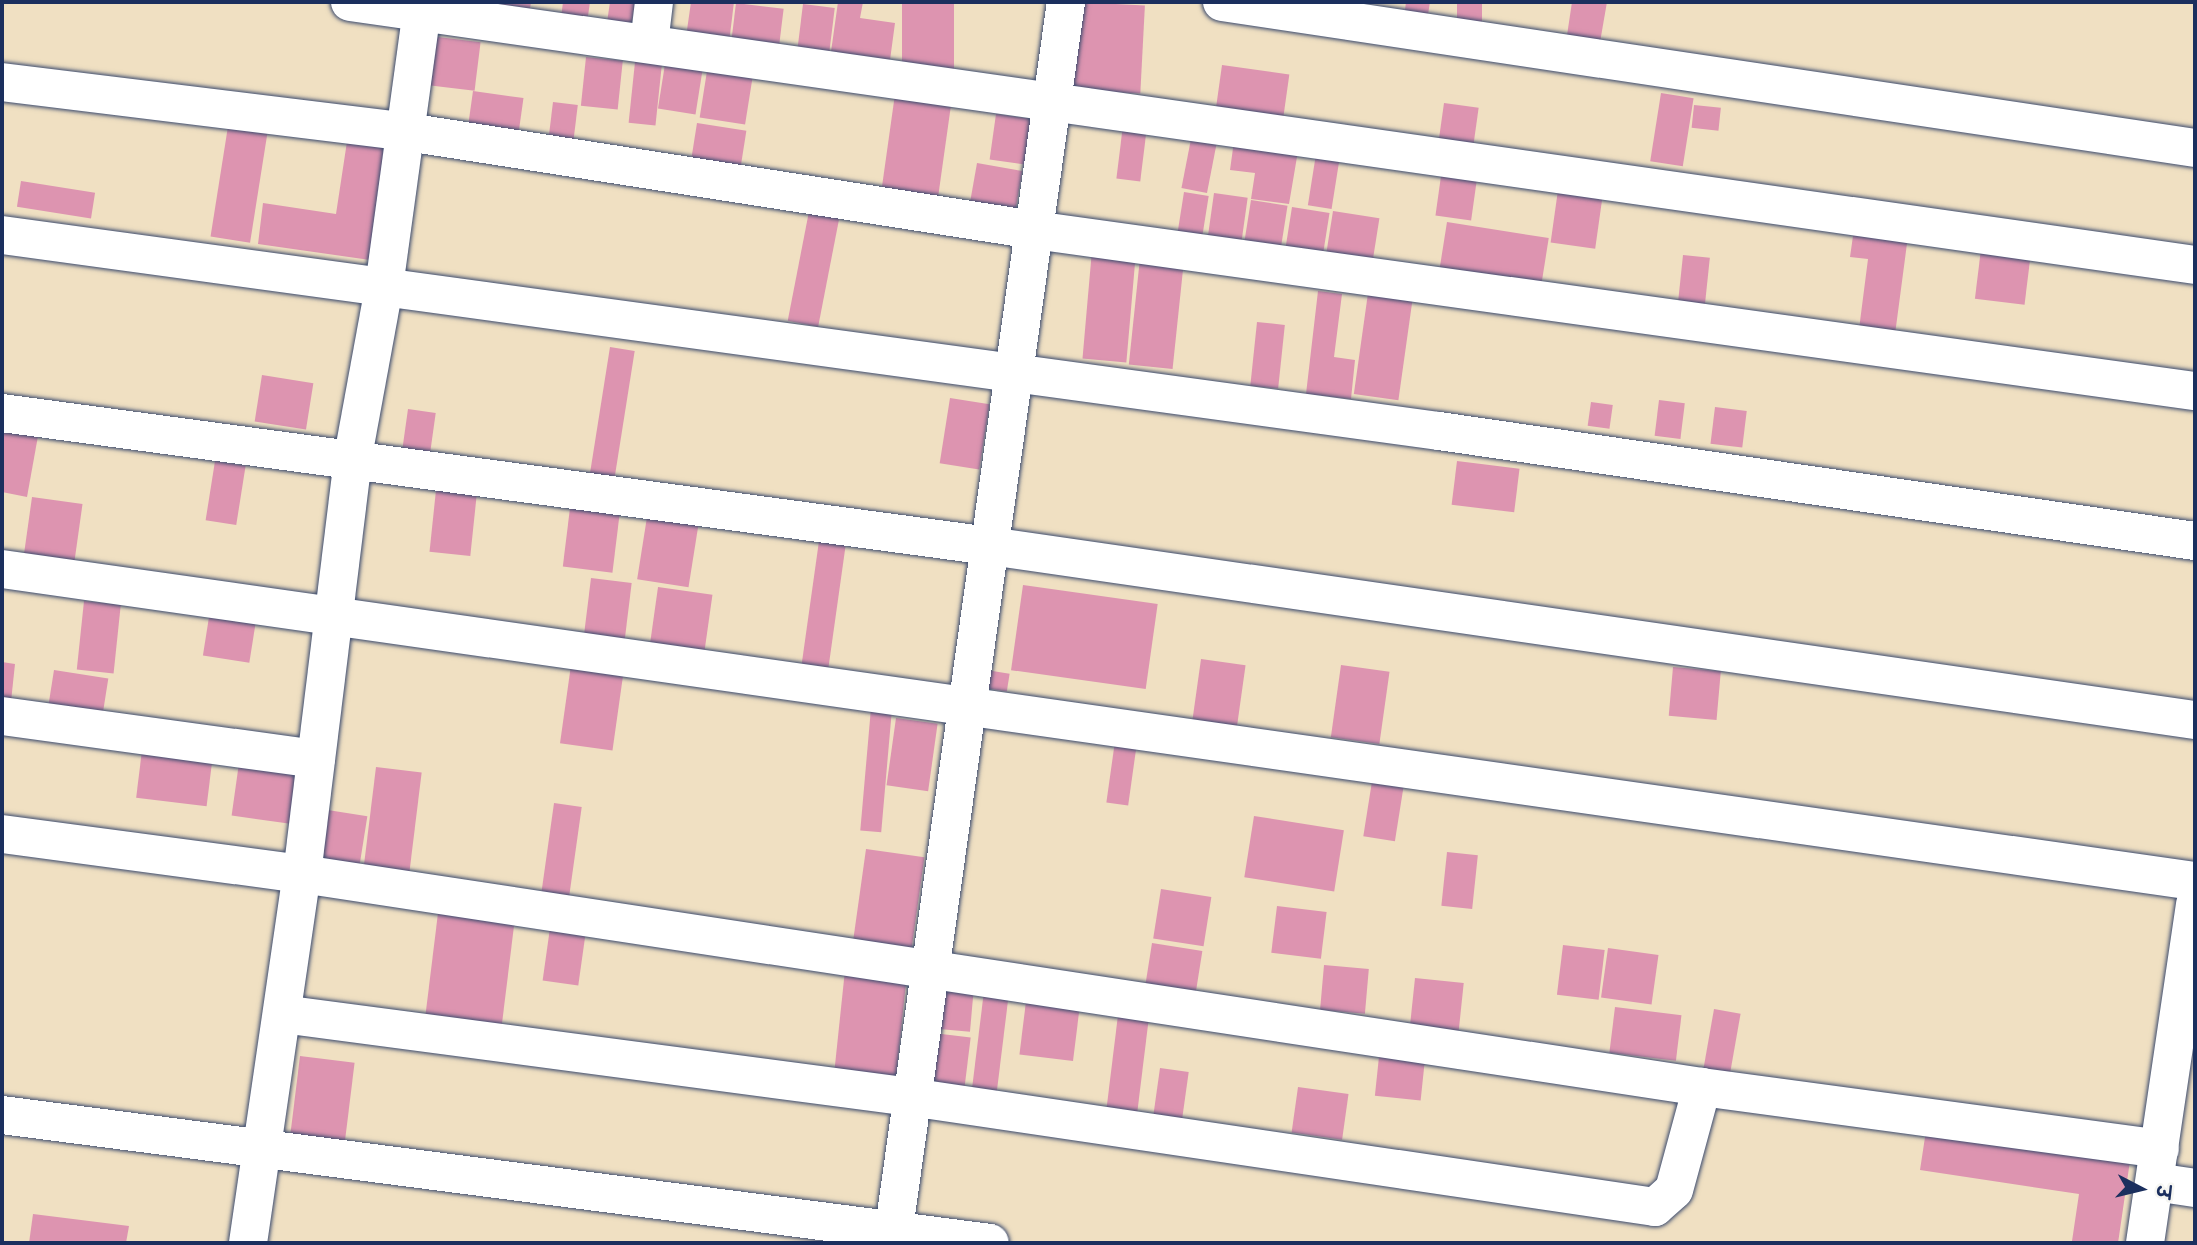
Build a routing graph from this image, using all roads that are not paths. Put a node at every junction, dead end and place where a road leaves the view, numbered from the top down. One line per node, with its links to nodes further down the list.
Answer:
1 (350, 2): 5 (street)
2 (653, 2): 6 (street)
3 (1066, 2): 8 (street)
4 (1222, 2): 10 (street)
5 (422, 6): 6 (street); 9 (street)
6 (649, 44): 8 (street)
7 (2, 82): 9 (street)
8 (1052, 102): 11 (street); 13 (street)
9 (407, 132): 11 (street); 14 (street)
10 (2195, 148)
11 (1034, 230): 15 (street); 16 (street)
12 (2, 235): 14 (street)
13 (2195, 265)
14 (384, 287): 15 (street); 18 (street)
15 (1014, 373): 19 (street); 20 (street)
16 (2195, 391)
17 (2, 413): 18 (street)
18 (353, 460): 20 (street); 22 (street)
19 (2195, 541)
20 (989, 546): 23 (street); 25 (street)
21 (2, 569): 22 (street)
22 (334, 615): 23 (street); 26 (street)
23 (967, 707): 29 (street); 31 (street)
24 (2, 716): 26 (street)
25 (2195, 720)
26 (316, 759): 28 (street)
27 (2, 834): 28 (street)
28 (302, 874): 31 (street); 32 (street)
29 (2195, 881)
30 (2195, 904): 37 (street)
31 (930, 971): 33 (street); 34 (street)
32 (282, 1014): 34 (street); 36 (street)
33 (1702, 1087): 34 (street); 37 (street)
34 (910, 1097): 39 (street)
35 (2, 1115): 36 (street)
36 (262, 1150): 39 (street); 40 (street)
37 (2157, 1166): 38 (street); 42 (street)
38 (2195, 1188)
39 (893, 1235): 41 (street)
40 (248, 1243)
41 (990, 1243)
42 (2145, 1243)

